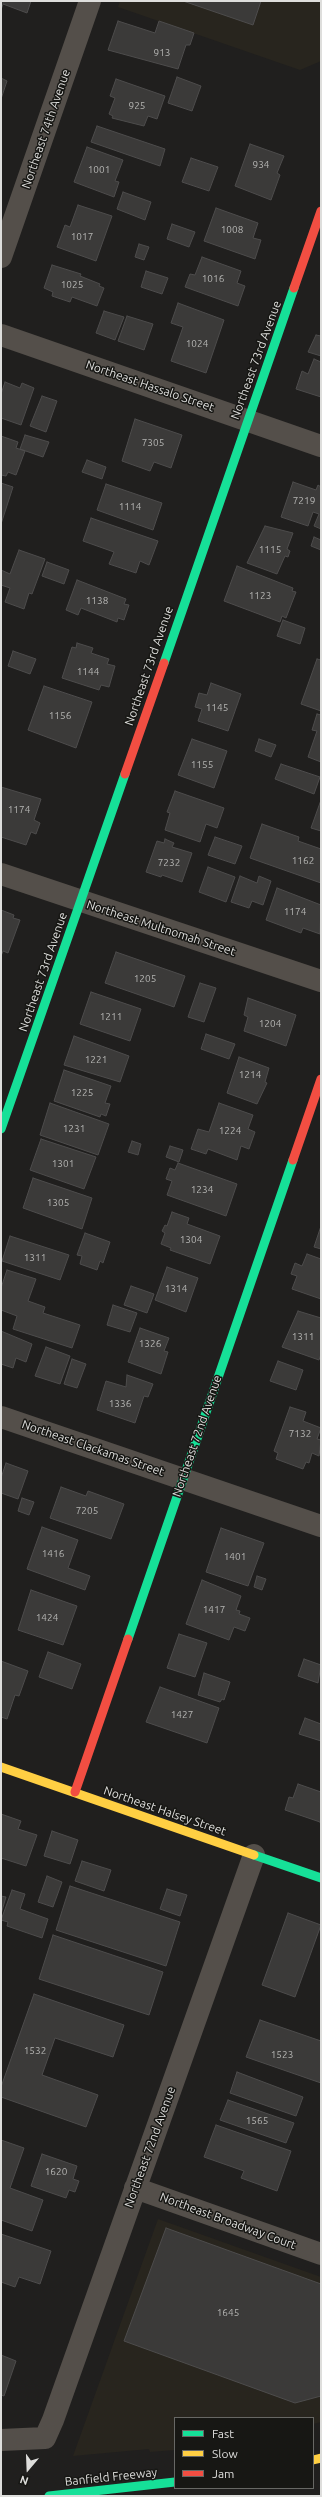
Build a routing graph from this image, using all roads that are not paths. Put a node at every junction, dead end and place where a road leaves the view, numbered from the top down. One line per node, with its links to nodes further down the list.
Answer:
1 (90, 1): 3 (street, Northeast 74th Avenue)
2 (321, 212): 5 (main road, Northeast 73rd Avenue)
3 (1, 257)
4 (1, 334): 5 (street, Northeast Hassalo Street)
5 (247, 420): 6 (street, Northeast Hassalo Street); 8 (main road, Northeast 73rd Avenue)
6 (321, 446)
7 (1, 874): 8 (street, Northeast Multnomah Street)
8 (80, 900): 9 (street, Northeast Multnomah Street); 11 (main road, Northeast 73rd Avenue)
9 (321, 981)
10 (321, 1079): 13 (main road, Northeast 72nd Avenue)
11 (1, 1129)
12 (1, 1417): 13 (street, Northeast Clackamas Street)
13 (182, 1478): 14 (street, Northeast Clackamas Street); 16 (main road, Northeast 72nd Avenue)
14 (321, 1526)
15 (1, 1767): 16 (main road, Northeast Halsey Street)
16 (75, 1792): 17 (main road, Northeast Halsey Street)
17 (254, 1855): 18 (main road, Northeast Halsey Street); 19 (street, Northeast 72nd Avenue)
18 (321, 1878)
19 (135, 2188): 20 (street, Northeast Broadway Court); 21 (street, Northeast 72nd Avenue)
20 (321, 2254)
21 (1, 2440)
22 (174, 2482): 23 (main road, Banfield Freeway)
23 (49, 2496)

